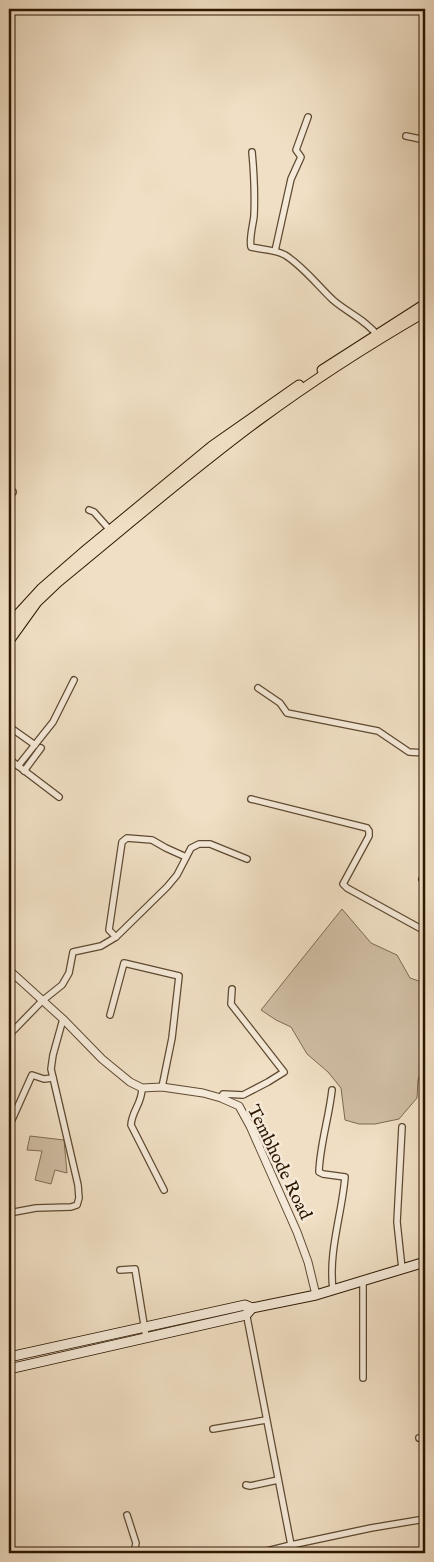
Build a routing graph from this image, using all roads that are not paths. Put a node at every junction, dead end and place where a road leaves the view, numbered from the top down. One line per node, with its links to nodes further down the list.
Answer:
1 (308, 117): 5 (street)
2 (406, 136): 3 (street)
3 (425, 140)
4 (252, 152): 5 (street)
5 (275, 250): 8 (street)
6 (425, 304): 8 (main road)
7 (425, 313): 8 (main road)
8 (379, 337): 10 (main road)
9 (89, 510): 11 (street)
10 (128, 520): 11 (main road); 13 (main road)
11 (110, 530): 12 (main road)
12 (9, 628)
13 (9, 641)
14 (74, 680): 17 (street)
15 (258, 688): 19 (street)
16 (9, 728): 17 (street)
17 (35, 745): 21 (street)
18 (42, 748): 22 (street)
19 (425, 753)
20 (9, 759): 21 (street)
21 (18, 766): 22 (street)
22 (24, 771): 23 (street)
23 (59, 797)
24 (251, 799): 27 (street)
25 (186, 857): 26 (street); 28 (street); 28 (street)
26 (246, 859)
27 (425, 931)
28 (116, 937): 31 (street)
29 (9, 970): 31 (street)
30 (232, 989): 39 (street)
31 (42, 1000): 33 (street); 34 (street)
32 (110, 1015): 36 (street)
33 (63, 1019): 35 (street); 37 (street)
34 (9, 1035)
35 (52, 1078): 40 (street); 43 (street)
36 (162, 1086): 37 (street, Tembhode Road); 39 (street, Tembhode Road)
37 (142, 1088): 42 (street)
38 (332, 1090): 48 (street)
39 (221, 1098): 49 (street, Tembhode Road)
40 (10, 1124)
41 (402, 1127): 45 (street)
42 (164, 1190)
43 (9, 1213)
44 (425, 1265): 45 (main road)
45 (402, 1269): 47 (main road)
46 (120, 1270): 51 (street)
47 (363, 1280): 48 (main road); 59 (street)
48 (332, 1290): 49 (main road)
49 (316, 1295): 50 (main road)
50 (248, 1309): 51 (main road); 53 (main road); 60 (street)
51 (144, 1327): 52 (main road); 53 (street)
52 (102, 1336): 54 (main road); 55 (street)
53 (146, 1337): 55 (main road)
54 (58, 1346): 56 (main road); 57 (street)
55 (104, 1346): 57 (main road)
56 (9, 1357)
57 (60, 1357): 58 (main road)
58 (9, 1368)
59 (363, 1378)
60 (266, 1420): 61 (street); 62 (street)
61 (212, 1429)
62 (278, 1480): 63 (street); 67 (street)
63 (246, 1485)
64 (127, 1515): 69 (street)
65 (425, 1519): 67 (street)
66 (9, 1536): 68 (street)
67 (291, 1545): 70 (street)
68 (9, 1553)
69 (134, 1553)
70 (259, 1553)

